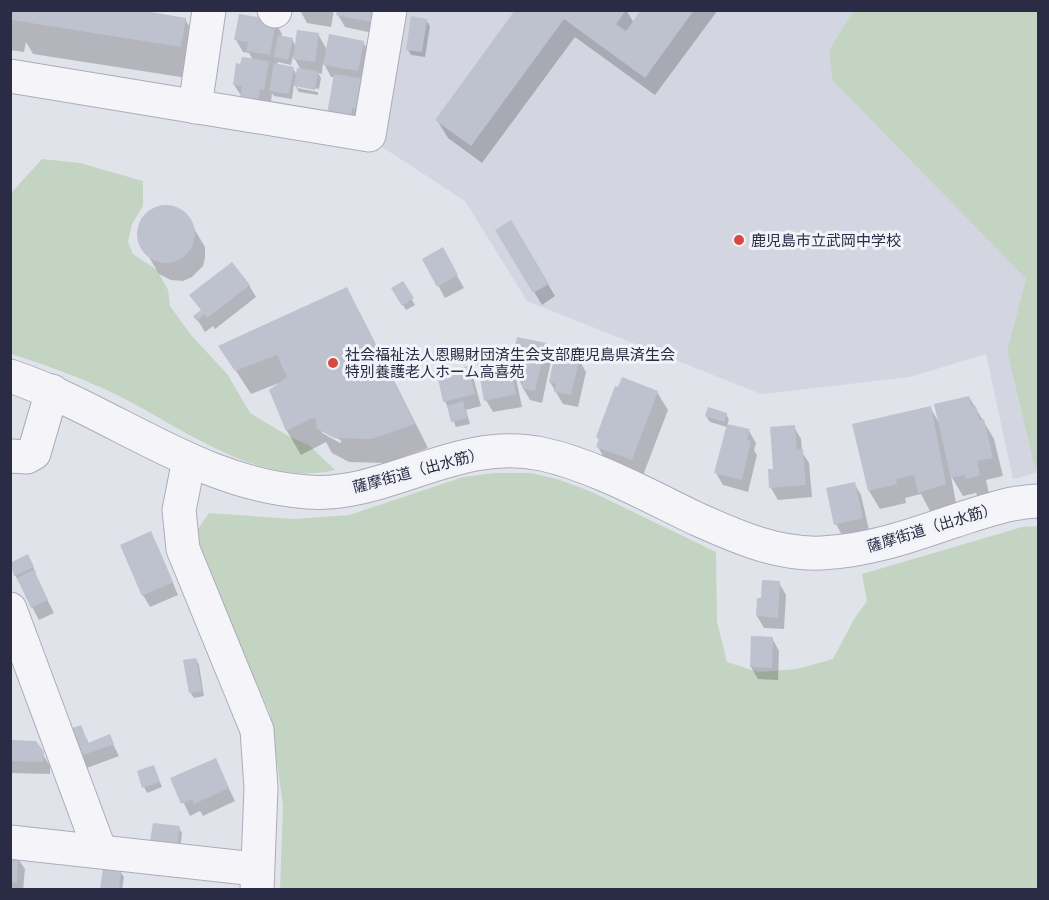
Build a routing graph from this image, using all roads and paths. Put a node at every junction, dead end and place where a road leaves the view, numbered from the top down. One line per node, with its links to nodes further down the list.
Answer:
1 (209, 10): 4 (street)
2 (390, 10): 4 (street)
3 (10, 76): 4 (street)
4 (195, 107)
5 (10, 376): 6 (street, 薩摩街道（出水筋）)
6 (52, 391): 7 (street); 8 (street, 薩摩街道（出水筋）)
7 (10, 456)
8 (189, 460): 9 (street, 薩摩街道（出水筋）); 14 (street)
9 (1038, 501)
10 (10, 609): 11 (street)
11 (25, 690): 13 (street)
12 (10, 842): 13 (street)
13 (100, 851): 14 (street)
14 (256, 879)

